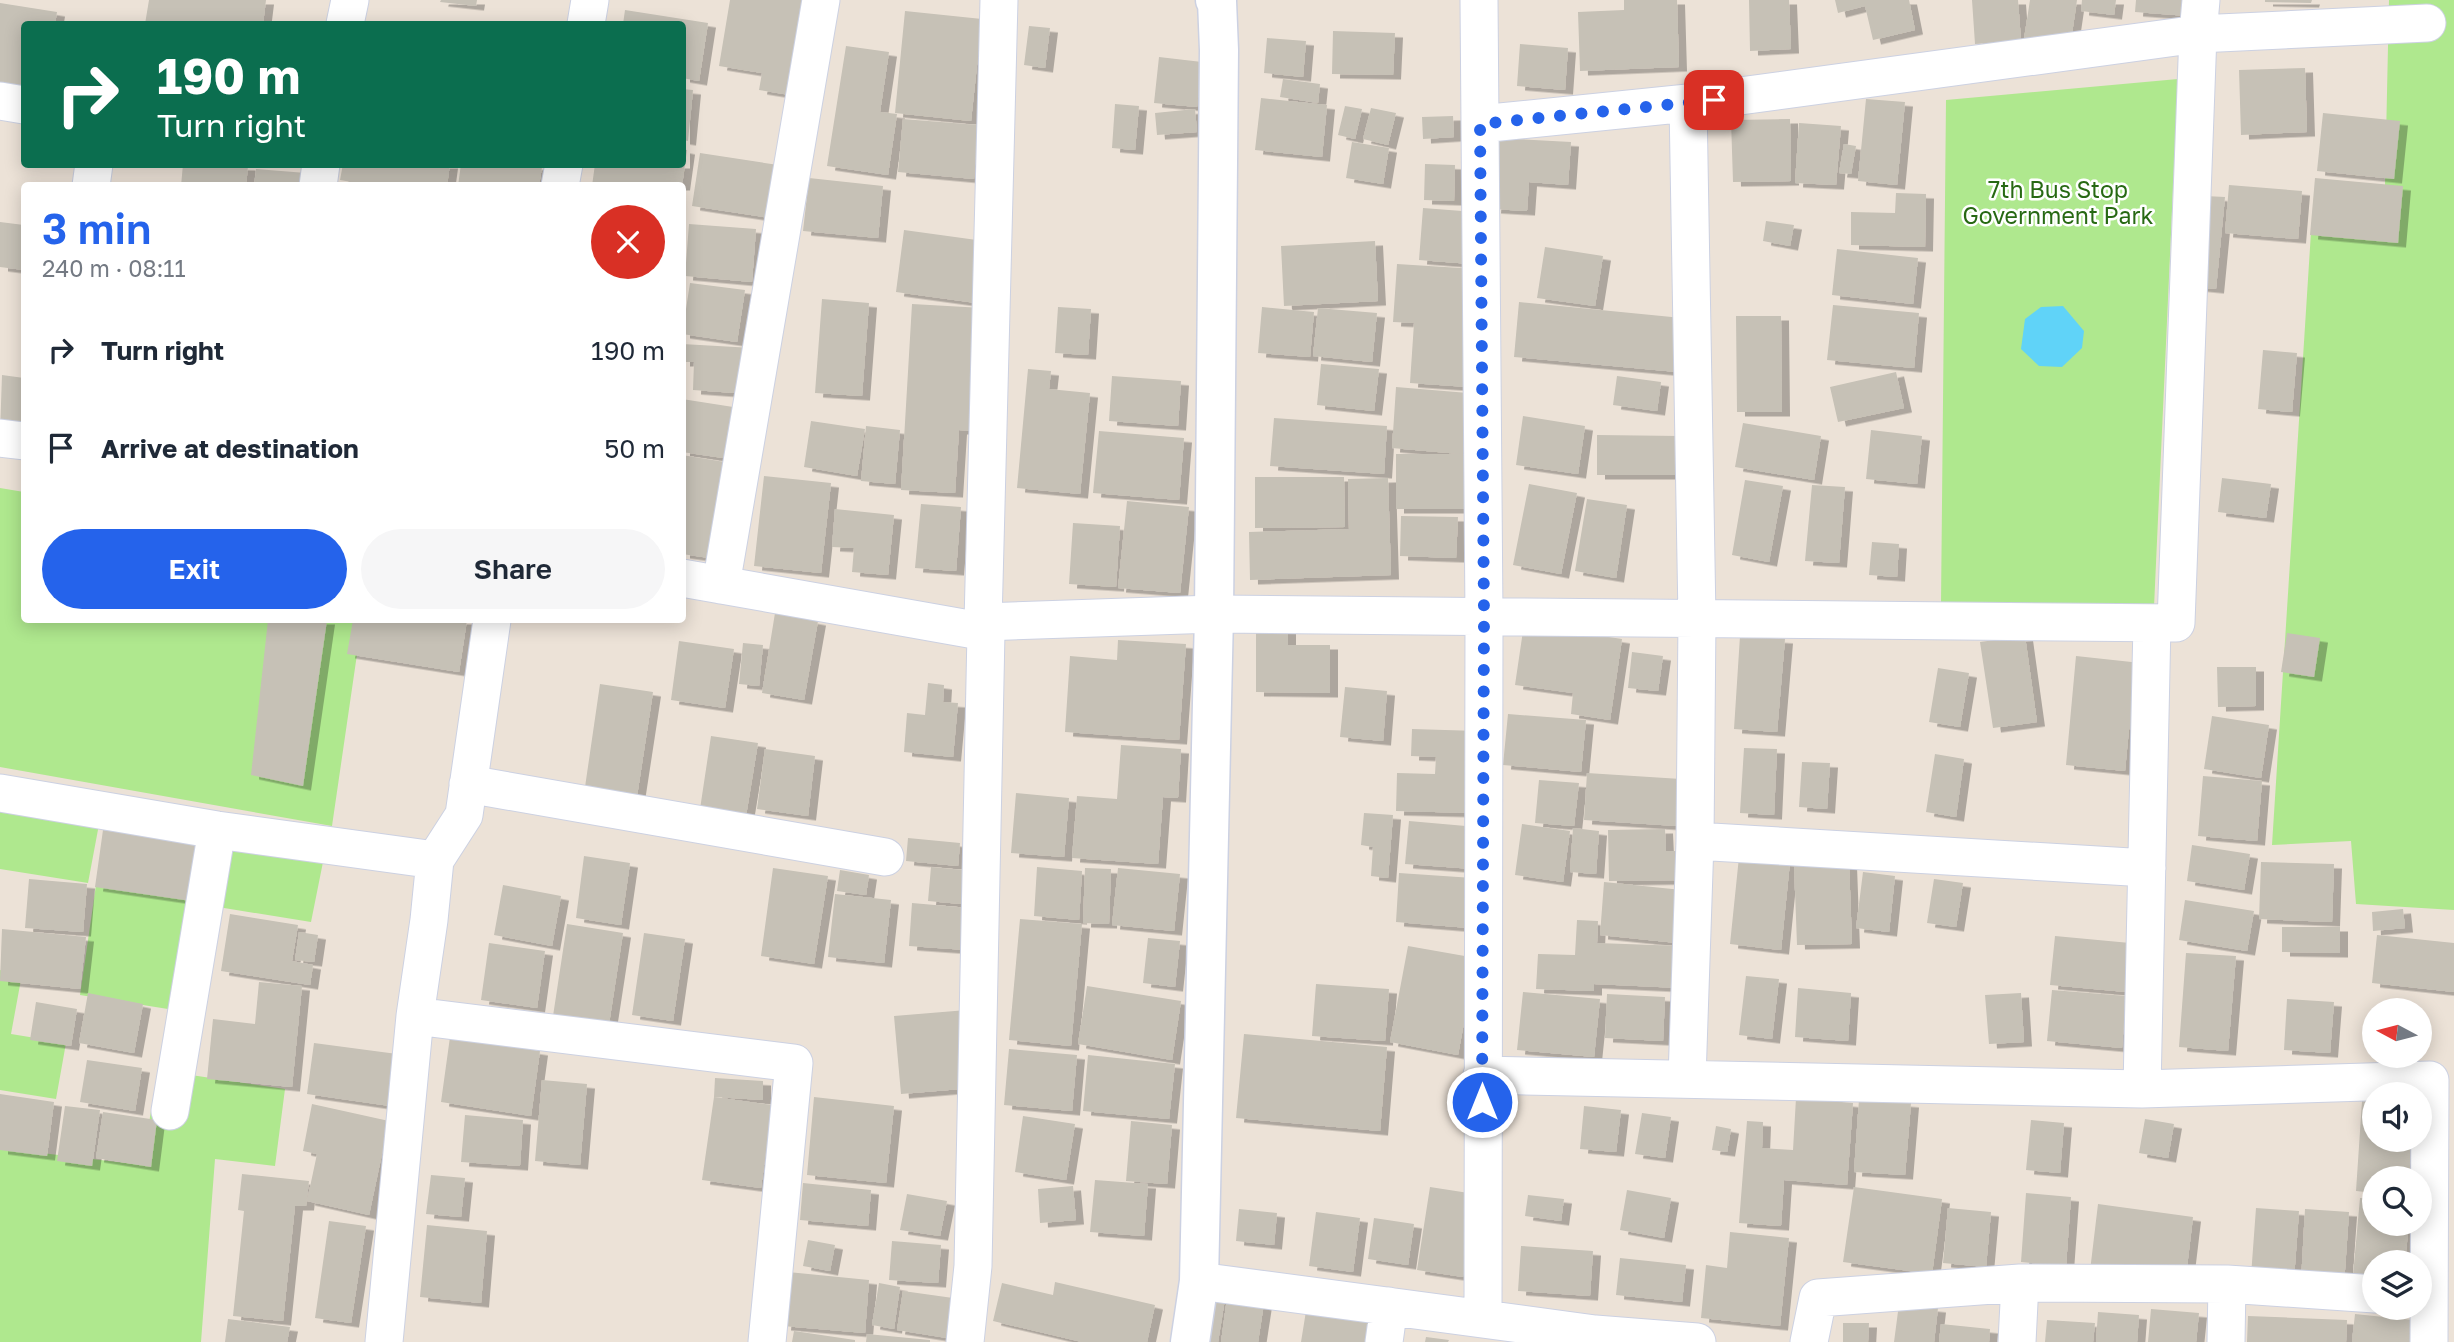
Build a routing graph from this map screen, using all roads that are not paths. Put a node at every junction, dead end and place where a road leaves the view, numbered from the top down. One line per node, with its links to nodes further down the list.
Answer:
1 (350, 0): 9 (street)
2 (590, 0): 10 (street)
3 (821, 0): 19 (street)
4 (999, 0): 25 (street)
5 (1216, 0): 6 (street); 20 (street)
6 (1236, 0)
7 (1479, 0): 15 (street)
8 (2199, 17): 11 (street); 13 (street); 23 (street)
9 (346, 21)
10 (586, 21)
11 (2427, 23)
12 (0, 101): 14 (street)
13 (1688, 103): 15 (street); 22 (street)
14 (21, 104)
15 (1480, 124): 21 (street)
16 (0, 438): 17 (street)
17 (21, 442)
18 (686, 579): 19 (street)
19 (721, 585): 25 (street)
20 (1214, 614): 21 (street); 25 (street); 39 (street)
21 (1484, 616): 22 (street); 34 (street)
22 (1697, 618): 23 (street); 29 (street)
23 (2152, 622): 32 (street)
24 (492, 623): 26 (street)
25 (984, 627): 49 (street)
26 (468, 784): 30 (street); 31 (street)
27 (0, 793): 28 (street)
28 (217, 830): 31 (street); 38 (street)
29 (1695, 841): 32 (street); 35 (street)
30 (885, 857)
31 (435, 860): 33 (street)
32 (2147, 868): 37 (street)
33 (415, 1016): 47 (street); 48 (street)
34 (1482, 1075): 35 (street); 45 (street)
35 (1686, 1079): 37 (street)
36 (2442, 1080): 37 (street); 43 (street)
37 (2141, 1089)
38 (170, 1111)
39 (1199, 1281): 44 (street); 50 (street)
40 (2020, 1283): 41 (street); 53 (street); 54 (street)
41 (2227, 1284): 42 (street); 55 (street)
42 (2362, 1293)
43 (2434, 1297): 56 (street)
44 (1389, 1306): 45 (street); 51 (street)
45 (1483, 1319): 46 (street)
46 (1594, 1338): 52 (street)
47 (384, 1342)
48 (767, 1342)
49 (965, 1342)
50 (1190, 1342)
51 (1384, 1342)
52 (1698, 1342)
53 (1809, 1342)
54 (2017, 1342)
55 (2226, 1342)
56 (2429, 1342)

